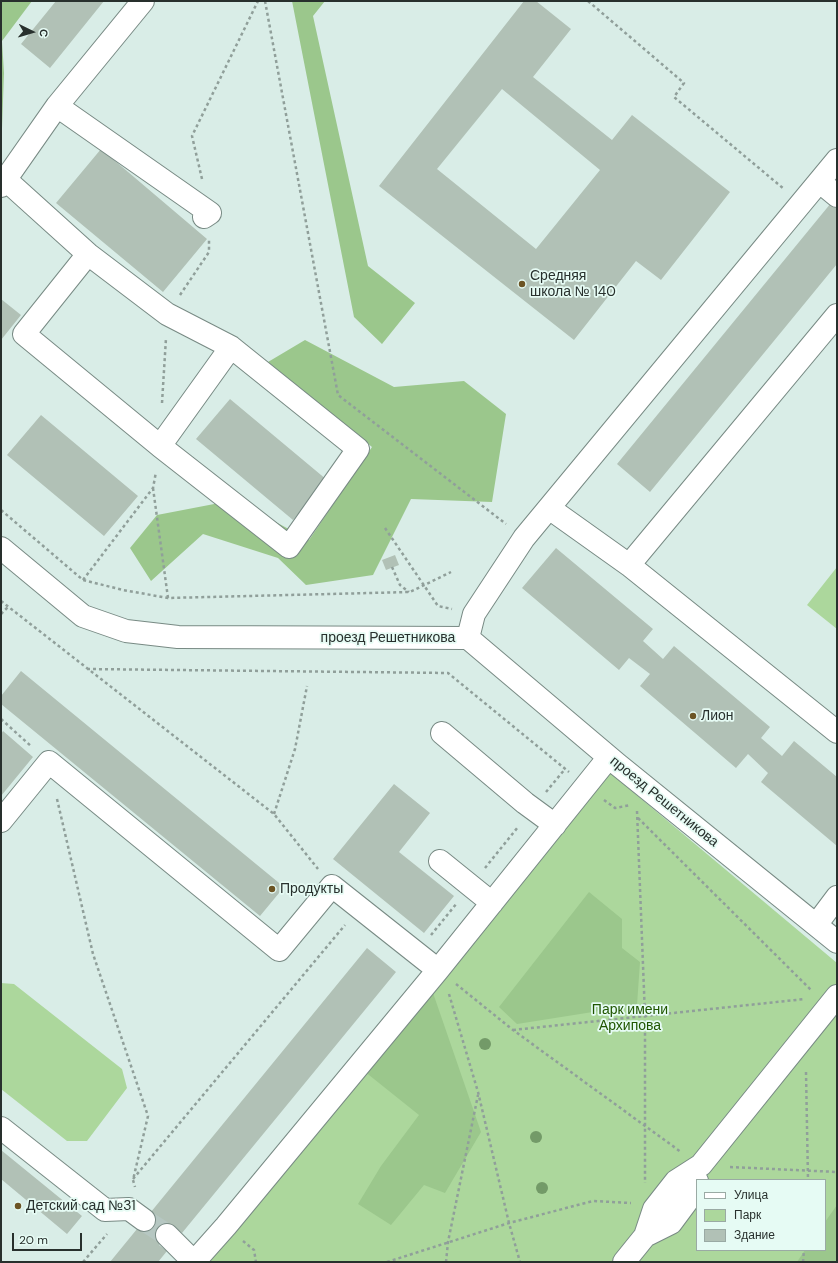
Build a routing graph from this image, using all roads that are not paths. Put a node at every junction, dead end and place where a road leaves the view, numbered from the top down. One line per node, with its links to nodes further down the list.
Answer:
1 (143, 1): 2 (street)
2 (57, 106): 5 (street); 7 (street)
3 (837, 160): 4 (street)
4 (820, 182): 6 (street); 12 (street)
5 (4, 183): 8 (street)
6 (837, 196)
7 (204, 217)
8 (88, 254): 10 (street); 11 (street)
9 (837, 315): 14 (street)
10 (231, 346): 11 (street); 11 (street)
11 (160, 446)
12 (549, 508): 14 (street); 15 (street)
13 (1, 548): 15 (street, проезд Решетникова)
14 (629, 565): 16 (street)
15 (468, 638): 18 (street, проезд Решетникова)
16 (837, 732)
17 (442, 733): 20 (street)
18 (609, 757): 20 (street); 24 (street, проезд Решетникова)
19 (1, 821): 26 (street)
20 (555, 825): 23 (street)
21 (440, 861): 23 (street)
22 (837, 897): 24 (street)
23 (492, 903): 26 (street)
24 (816, 925): 25 (street, проезд Решетникова)
25 (837, 942)
26 (441, 972): 34 (street)
27 (837, 996): 29 (street)
28 (1, 1128): 31 (street)
29 (699, 1176): 33 (street)
30 (696, 1186): 33 (street)
31 (137, 1215)
32 (167, 1235): 34 (street)
33 (645, 1236): 35 (street)
34 (194, 1262)
35 (624, 1262)

